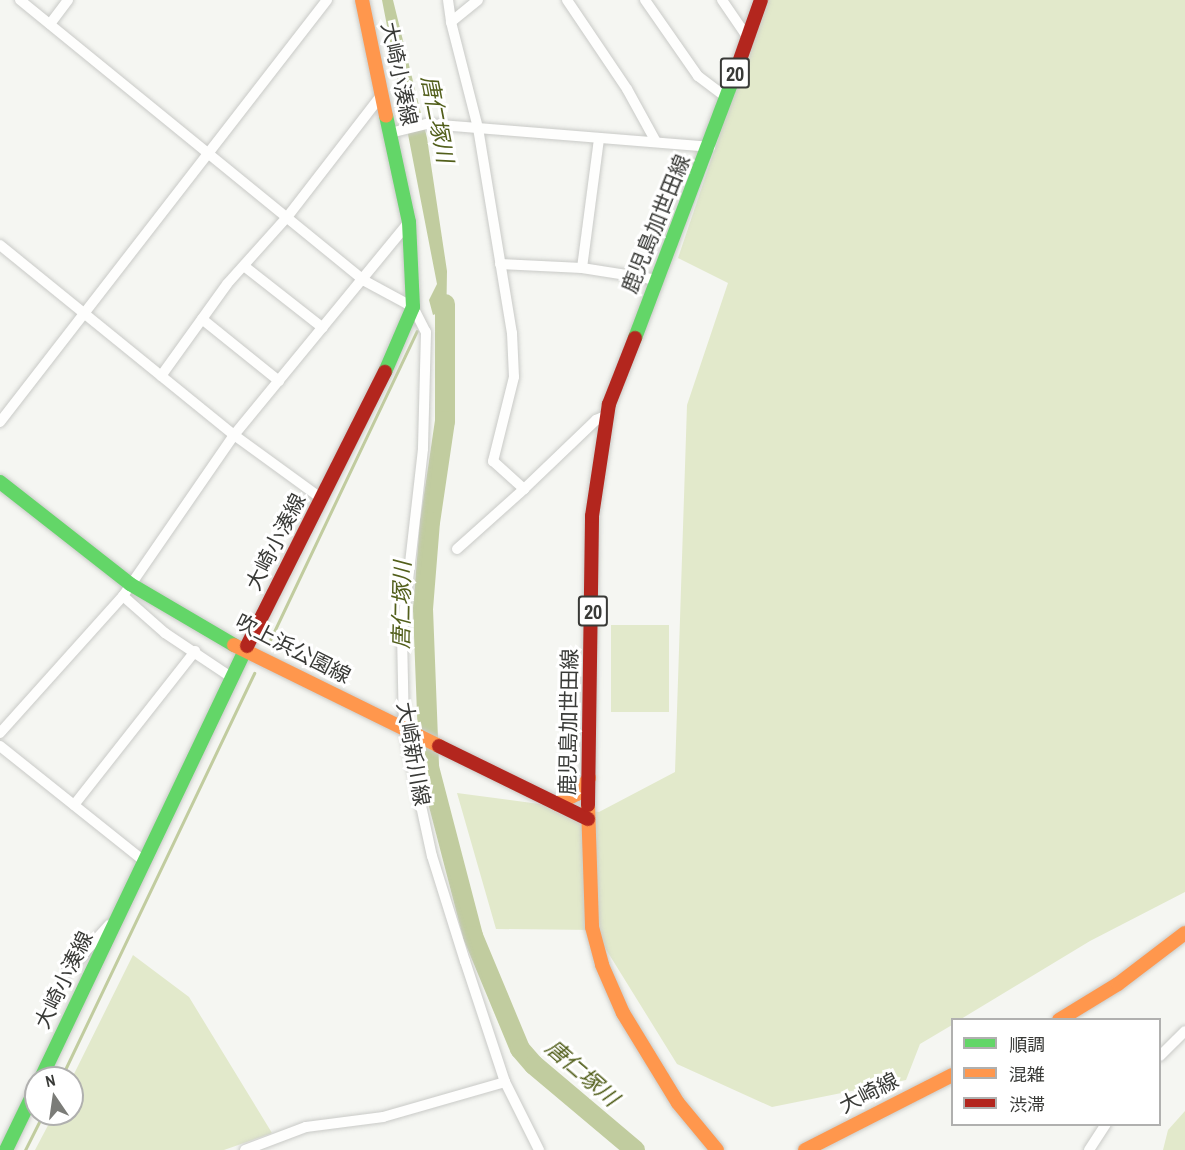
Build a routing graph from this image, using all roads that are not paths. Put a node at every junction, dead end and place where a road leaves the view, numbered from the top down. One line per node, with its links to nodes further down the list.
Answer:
1 (20, 0): 13 (street)
2 (68, 0): 13 (street)
3 (327, 0): 22 (street)
4 (351, 0): 11 (street)
5 (448, 0): 12 (street)
6 (478, 0): 12 (street)
7 (567, 0): 20 (street)
8 (645, 0): 16 (street)
9 (722, 0): 14 (street)
10 (761, 0): 14 (main road, 鹿児島加世田線 / 20)
11 (363, 3): 15 (main road, 大崎小湊線)
12 (451, 22): 17 (street)
13 (50, 24): 22 (street)
14 (748, 38): 16 (main road, 鹿児島加世田線 / 20)
15 (383, 93): 18 (main road, 大崎小湊線); 23 (street)
16 (727, 98): 21 (main road, 鹿児島加世田線 / 20)
17 (478, 128): 18 (street); 19 (street); 26 (street)
18 (397, 131): 24 (main road, 大崎小湊線)
19 (599, 138): 20 (street); 28 (street)
20 (655, 140): 21 (street)
21 (710, 147): 30 (main road, 鹿児島加世田線 / 20)
22 (210, 153): 23 (street); 32 (street)
23 (288, 216): 27 (street); 29 (street)
24 (409, 222): 29 (street); 31 (main road, 大崎小湊線)
25 (0, 245): 32 (street)
26 (500, 264): 28 (street); 41 (street)
27 (244, 266): 33 (street); 34 (street)
28 (582, 268): 30 (street)
29 (363, 280): 31 (street); 34 (street)
30 (658, 280): 37 (main road, 鹿児島加世田線 / 20)
31 (413, 307): 42 (main road, 大崎小湊線); 48 (street, 大崎新川線)
32 (85, 315): 35 (street); 38 (street)
33 (202, 319): 35 (street); 36 (street)
34 (324, 328): 36 (street)
35 (161, 376): 39 (street)
36 (279, 381): 39 (street)
37 (607, 415): 41 (street); 51 (main road, 鹿児島加世田線 / 20)
38 (0, 423)
39 (234, 435): 42 (street); 44 (street)
40 (0, 482): 44 (main road, 吹上浜公園線)
41 (524, 489): 43 (street)
42 (322, 499): 46 (main road, 大崎小湊線)
43 (457, 549)
44 (126, 590): 45 (street); 46 (main road, 吹上浜公園線); 49 (street)
45 (195, 651): 47 (street); 53 (street)
46 (245, 651): 47 (main road, 大崎小湊線); 48 (main road, 吹上浜公園線)
47 (231, 677): 55 (main road, 大崎小湊線)
48 (409, 729): 52 (main road, 吹上浜公園線); 64 (street, 大崎新川線)
49 (0, 734)
50 (0, 746): 53 (street)
51 (589, 778): 52 (main road); 54 (main road, 鹿児島加世田線 / 20)
52 (557, 804): 54 (main road, 吹上浜公園線)
53 (74, 805): 55 (street)
54 (588, 819): 70 (main road, 鹿児島加世田線 / 20)
55 (144, 861): 56 (main road, 大崎小湊線)
56 (119, 913): 58 (street); 62 (main road, 大崎小湊線)
57 (1185, 933): 59 (main road)
58 (67, 972)
59 (1062, 1018)
60 (1185, 1031): 61 (street)
61 (1161, 1055)
62 (47, 1066)
63 (951, 1076): 71 (main road, 大崎線)
64 (505, 1082): 68 (street); 69 (street, 大崎新川線)
65 (24, 1113): 67 (main road)
66 (1105, 1126): 72 (street)
67 (6, 1150)
68 (245, 1150)
69 (539, 1150)
70 (717, 1150)
71 (805, 1150)
72 (1089, 1150)

